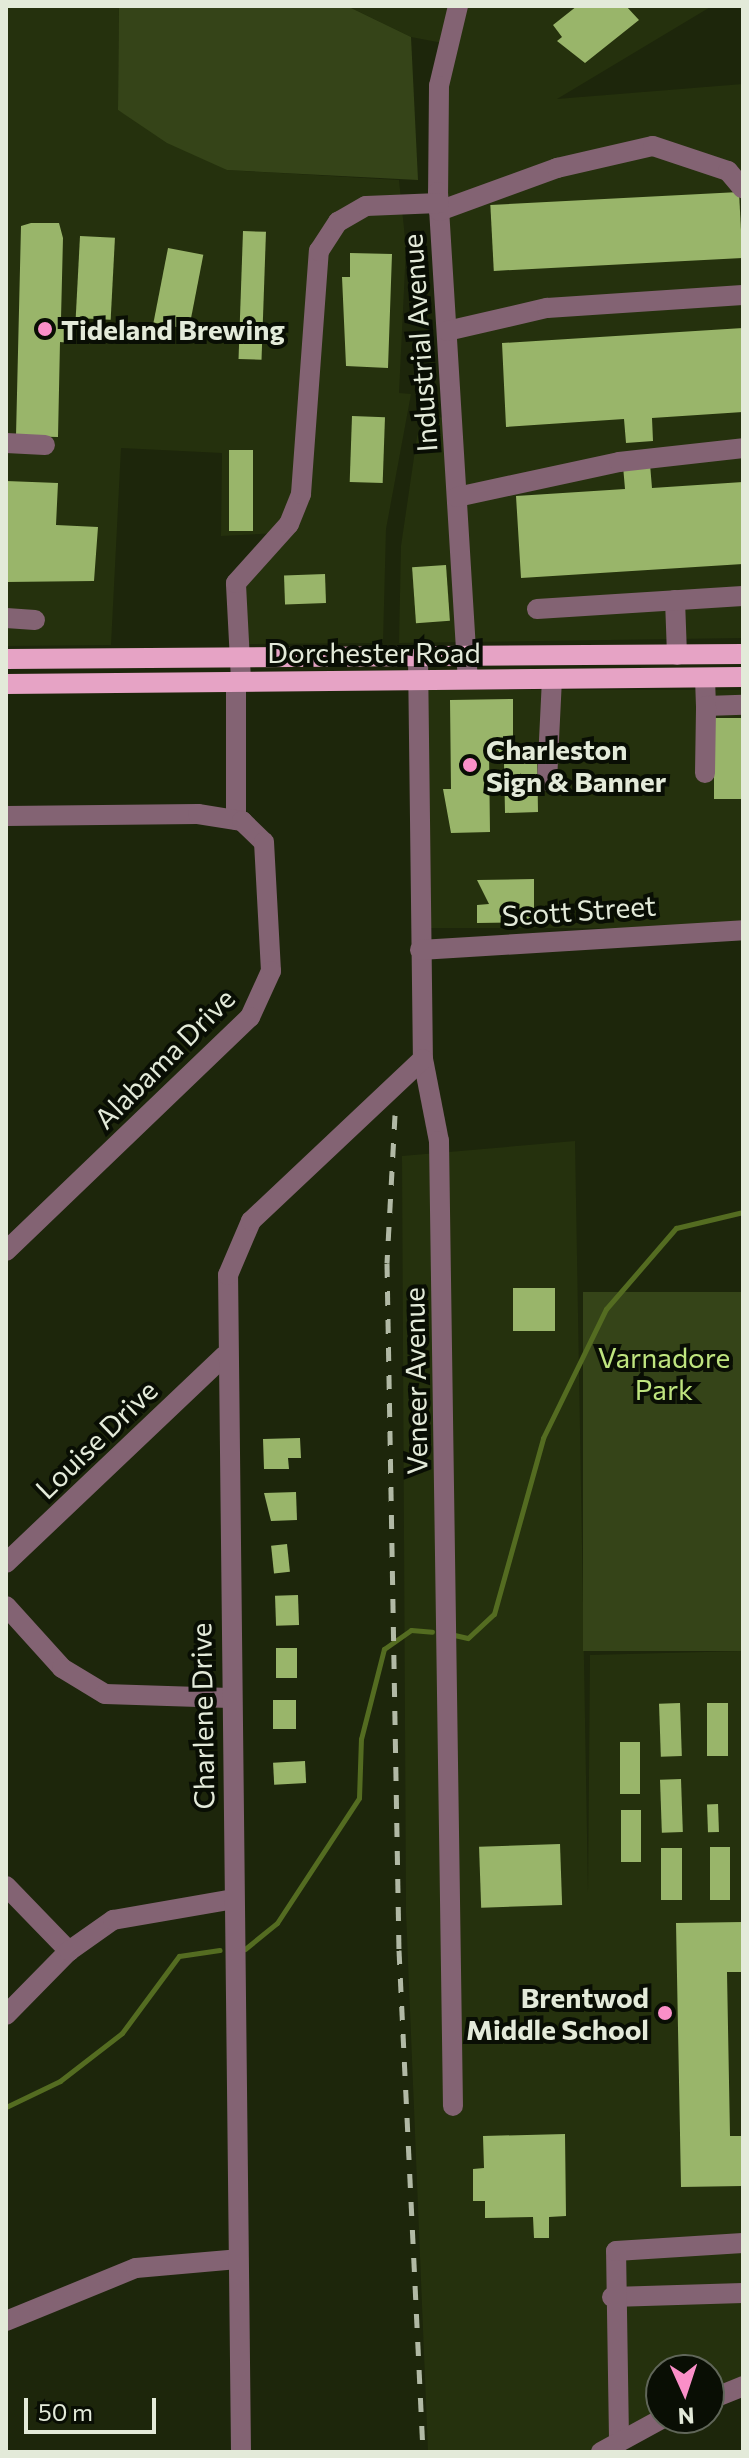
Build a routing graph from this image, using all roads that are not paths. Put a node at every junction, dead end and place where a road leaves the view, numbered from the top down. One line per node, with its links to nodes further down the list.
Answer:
1 (458, 6): 3 (street, Industrial Avenue)
2 (743, 189): 3 (street)
3 (439, 207): 5 (street, Industrial Avenue); 19 (street)
4 (743, 295): 5 (street)
5 (447, 331): 9 (street, Industrial Avenue)
6 (6, 443): 7 (street)
7 (45, 445)
8 (743, 448): 9 (street)
9 (457, 497): 18 (street, Industrial Avenue)
10 (743, 596): 11 (street)
11 (675, 600): 12 (street); 16 (street)
12 (537, 609)
13 (6, 618): 14 (street)
14 (35, 620)
15 (743, 654): 16 (main road, Dorchester Road)
16 (677, 655): 18 (main road, Dorchester Road)
17 (418, 656): 18 (main road, Dorchester Road); 19 (main road, Dorchester Road); 22 (street, Veneer Avenue)
18 (468, 656): 24 (street, Industrial Avenue)
19 (240, 657): 20 (main road, Dorchester Road); 26 (street)
20 (6, 659)
21 (743, 677): 23 (main road, Dorchester Road)
22 (418, 678): 24 (main road, Dorchester Road); 26 (main road, Dorchester Road); 35 (street, Veneer Avenue)
23 (705, 678): 25 (main road, Dorchester Road); 29 (street)
24 (468, 679): 25 (main road, Dorchester Road)
25 (552, 679): 31 (street)
26 (238, 680): 27 (main road, Dorchester Road); 33 (street)
27 (6, 684)
28 (743, 705): 29 (street)
29 (706, 706): 30 (street)
30 (705, 773)
31 (547, 781)
32 (6, 816): 33 (street)
33 (236, 820): 37 (street, Alabama Drive)
34 (743, 930): 35 (street, Scott Street)
35 (420, 950): 36 (street, Veneer Avenue)
36 (423, 1059): 38 (street, Charlene Drive); 46 (street, Veneer Avenue)
37 (6, 1251)
38 (224, 1356): 39 (street, Louise Drive); 41 (street, Charlene Drive)
39 (6, 1563)
40 (6, 1606): 41 (street)
41 (230, 1698): 43 (street, Charlene Drive)
42 (6, 1886): 44 (street)
43 (233, 1899): 44 (street); 48 (street, Charlene Drive)
44 (69, 1951): 45 (street)
45 (6, 2015)
46 (453, 2106)
47 (743, 2243): 50 (street)
48 (238, 2259): 51 (street); 54 (street, Charlene Drive)
49 (743, 2293): 50 (street)
50 (612, 2297): 53 (street)
51 (6, 2321)
52 (645, 2427): 53 (street)
53 (619, 2439): 55 (street)
54 (241, 2452)
55 (601, 2452)

